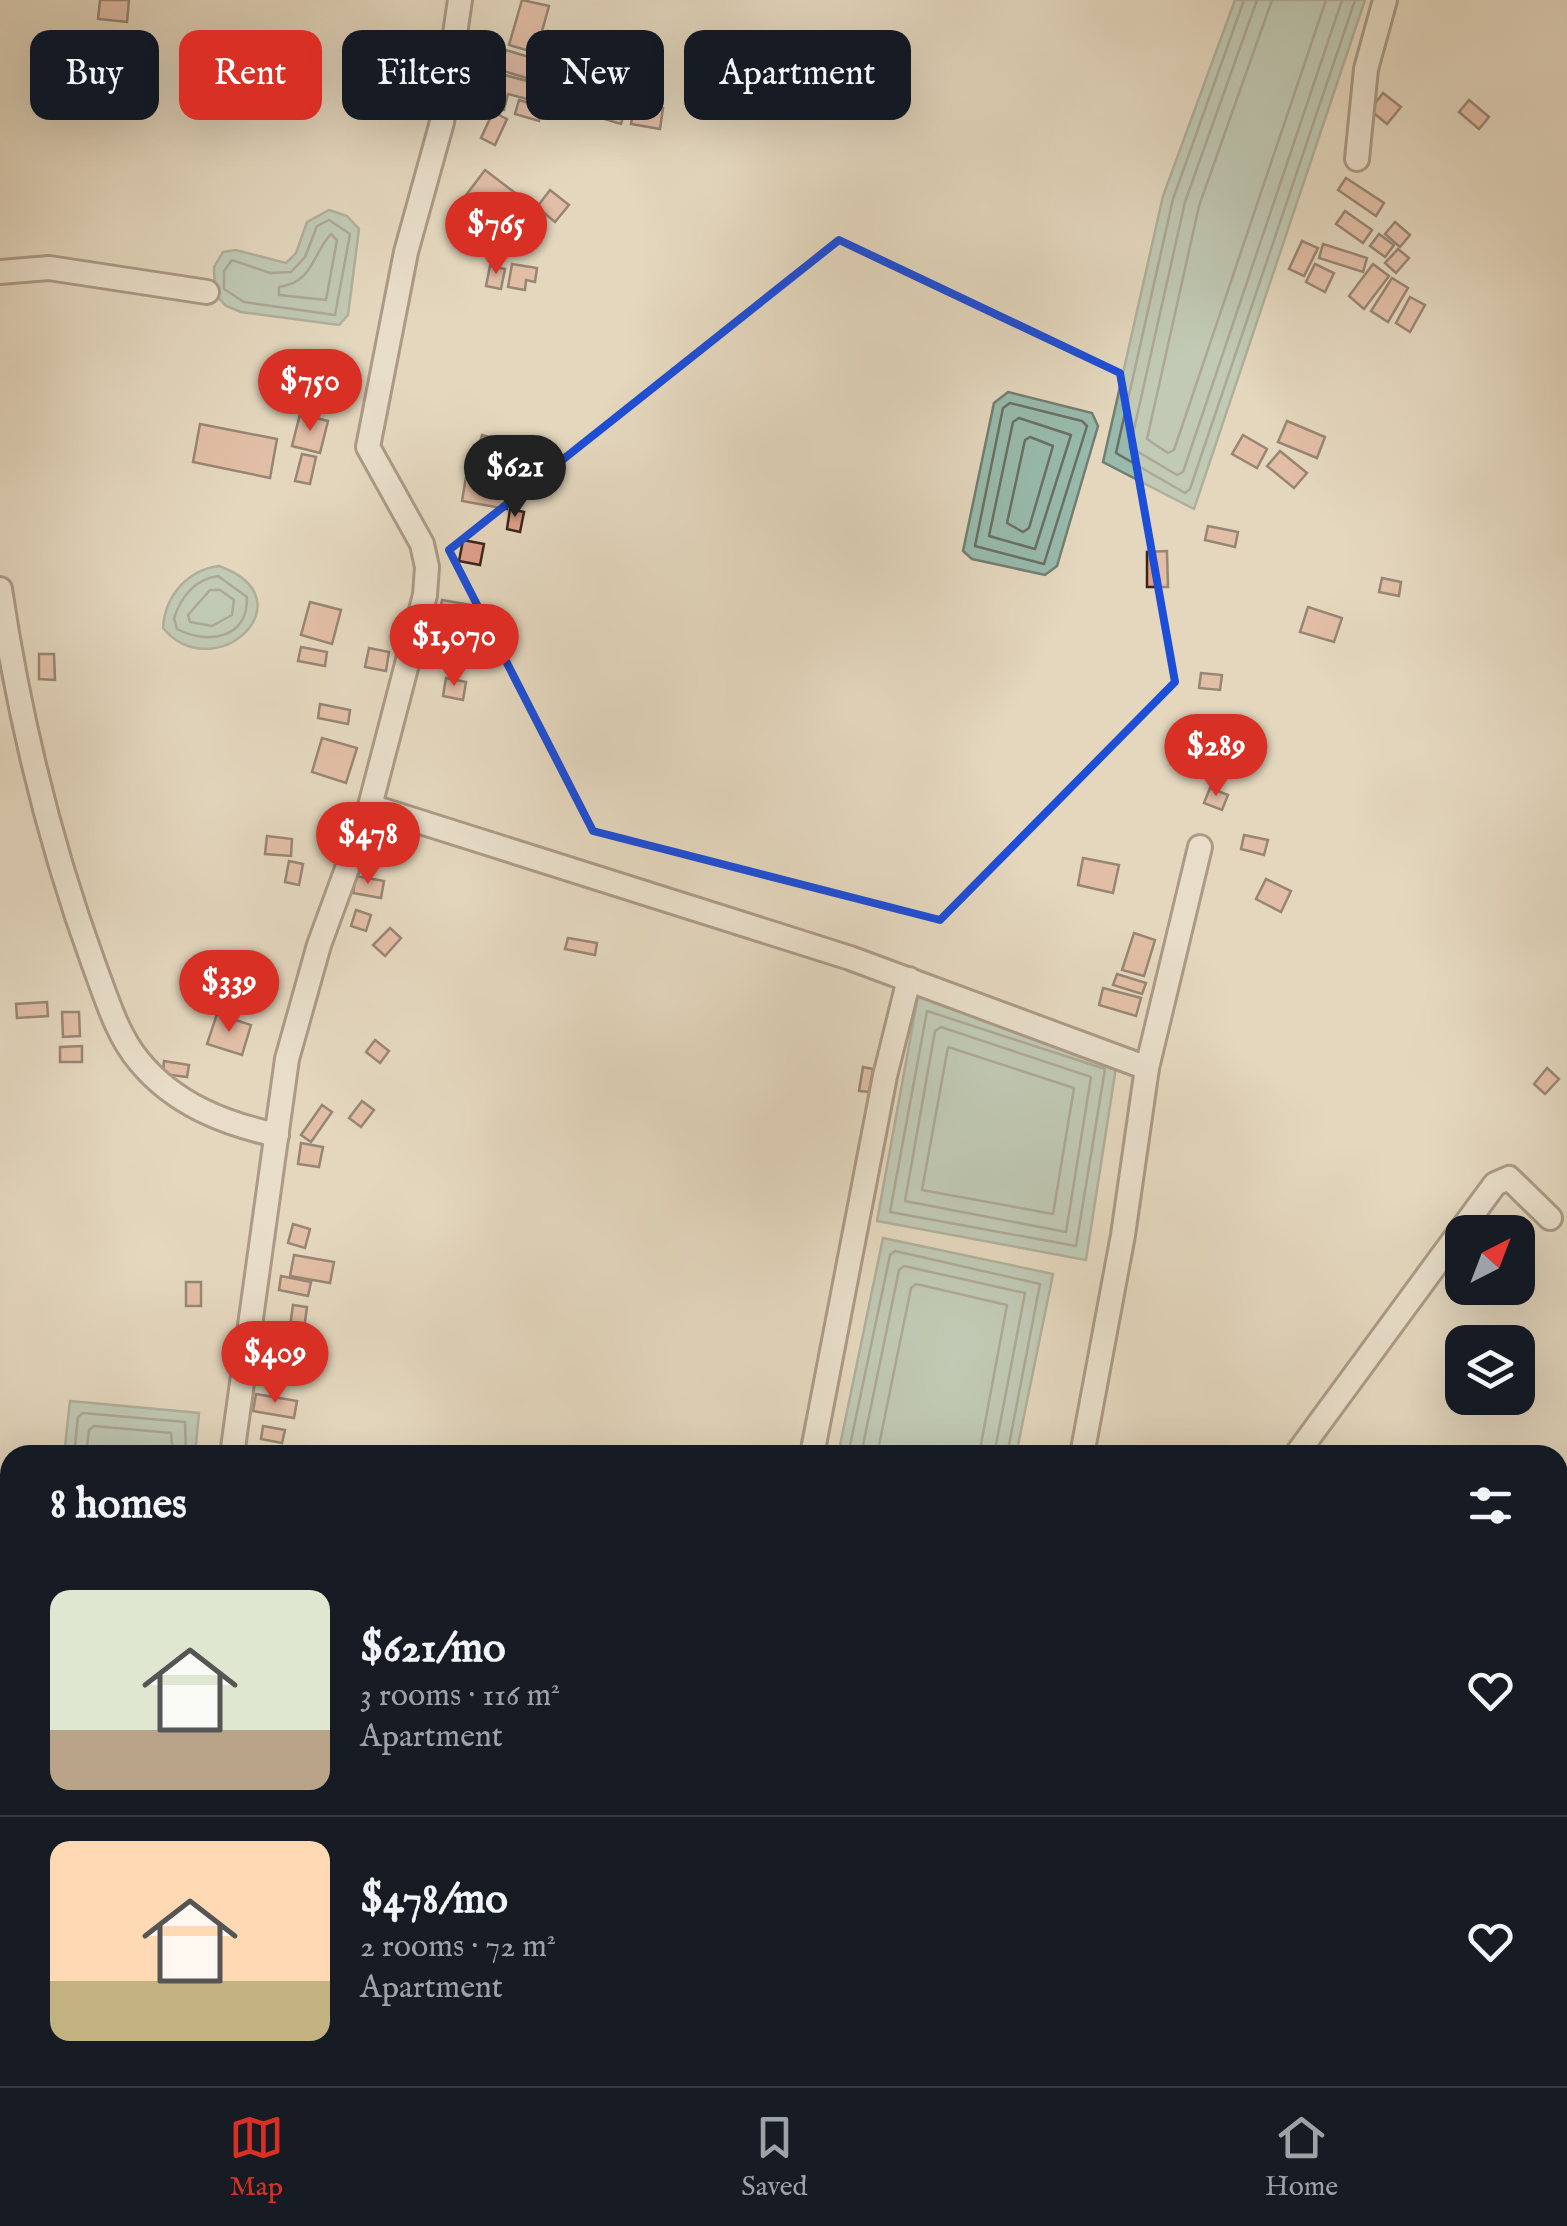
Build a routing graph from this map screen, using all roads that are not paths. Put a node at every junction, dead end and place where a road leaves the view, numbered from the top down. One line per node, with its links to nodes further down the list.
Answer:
1 (460, 0): 7 (street)
2 (1385, 0): 3 (street)
3 (1357, 159)
4 (0, 272): 5 (street)
5 (207, 292)
6 (0, 590): 11 (street)
7 (370, 806): 9 (street); 11 (street)
8 (1200, 847): 10 (street)
9 (909, 979): 10 (street); 14 (street)
10 (1147, 1068): 15 (street)
11 (277, 1135): 13 (street)
12 (1550, 1218): 16 (street)
13 (233, 1445)
14 (814, 1445)
15 (1084, 1445)
16 (1303, 1445)

